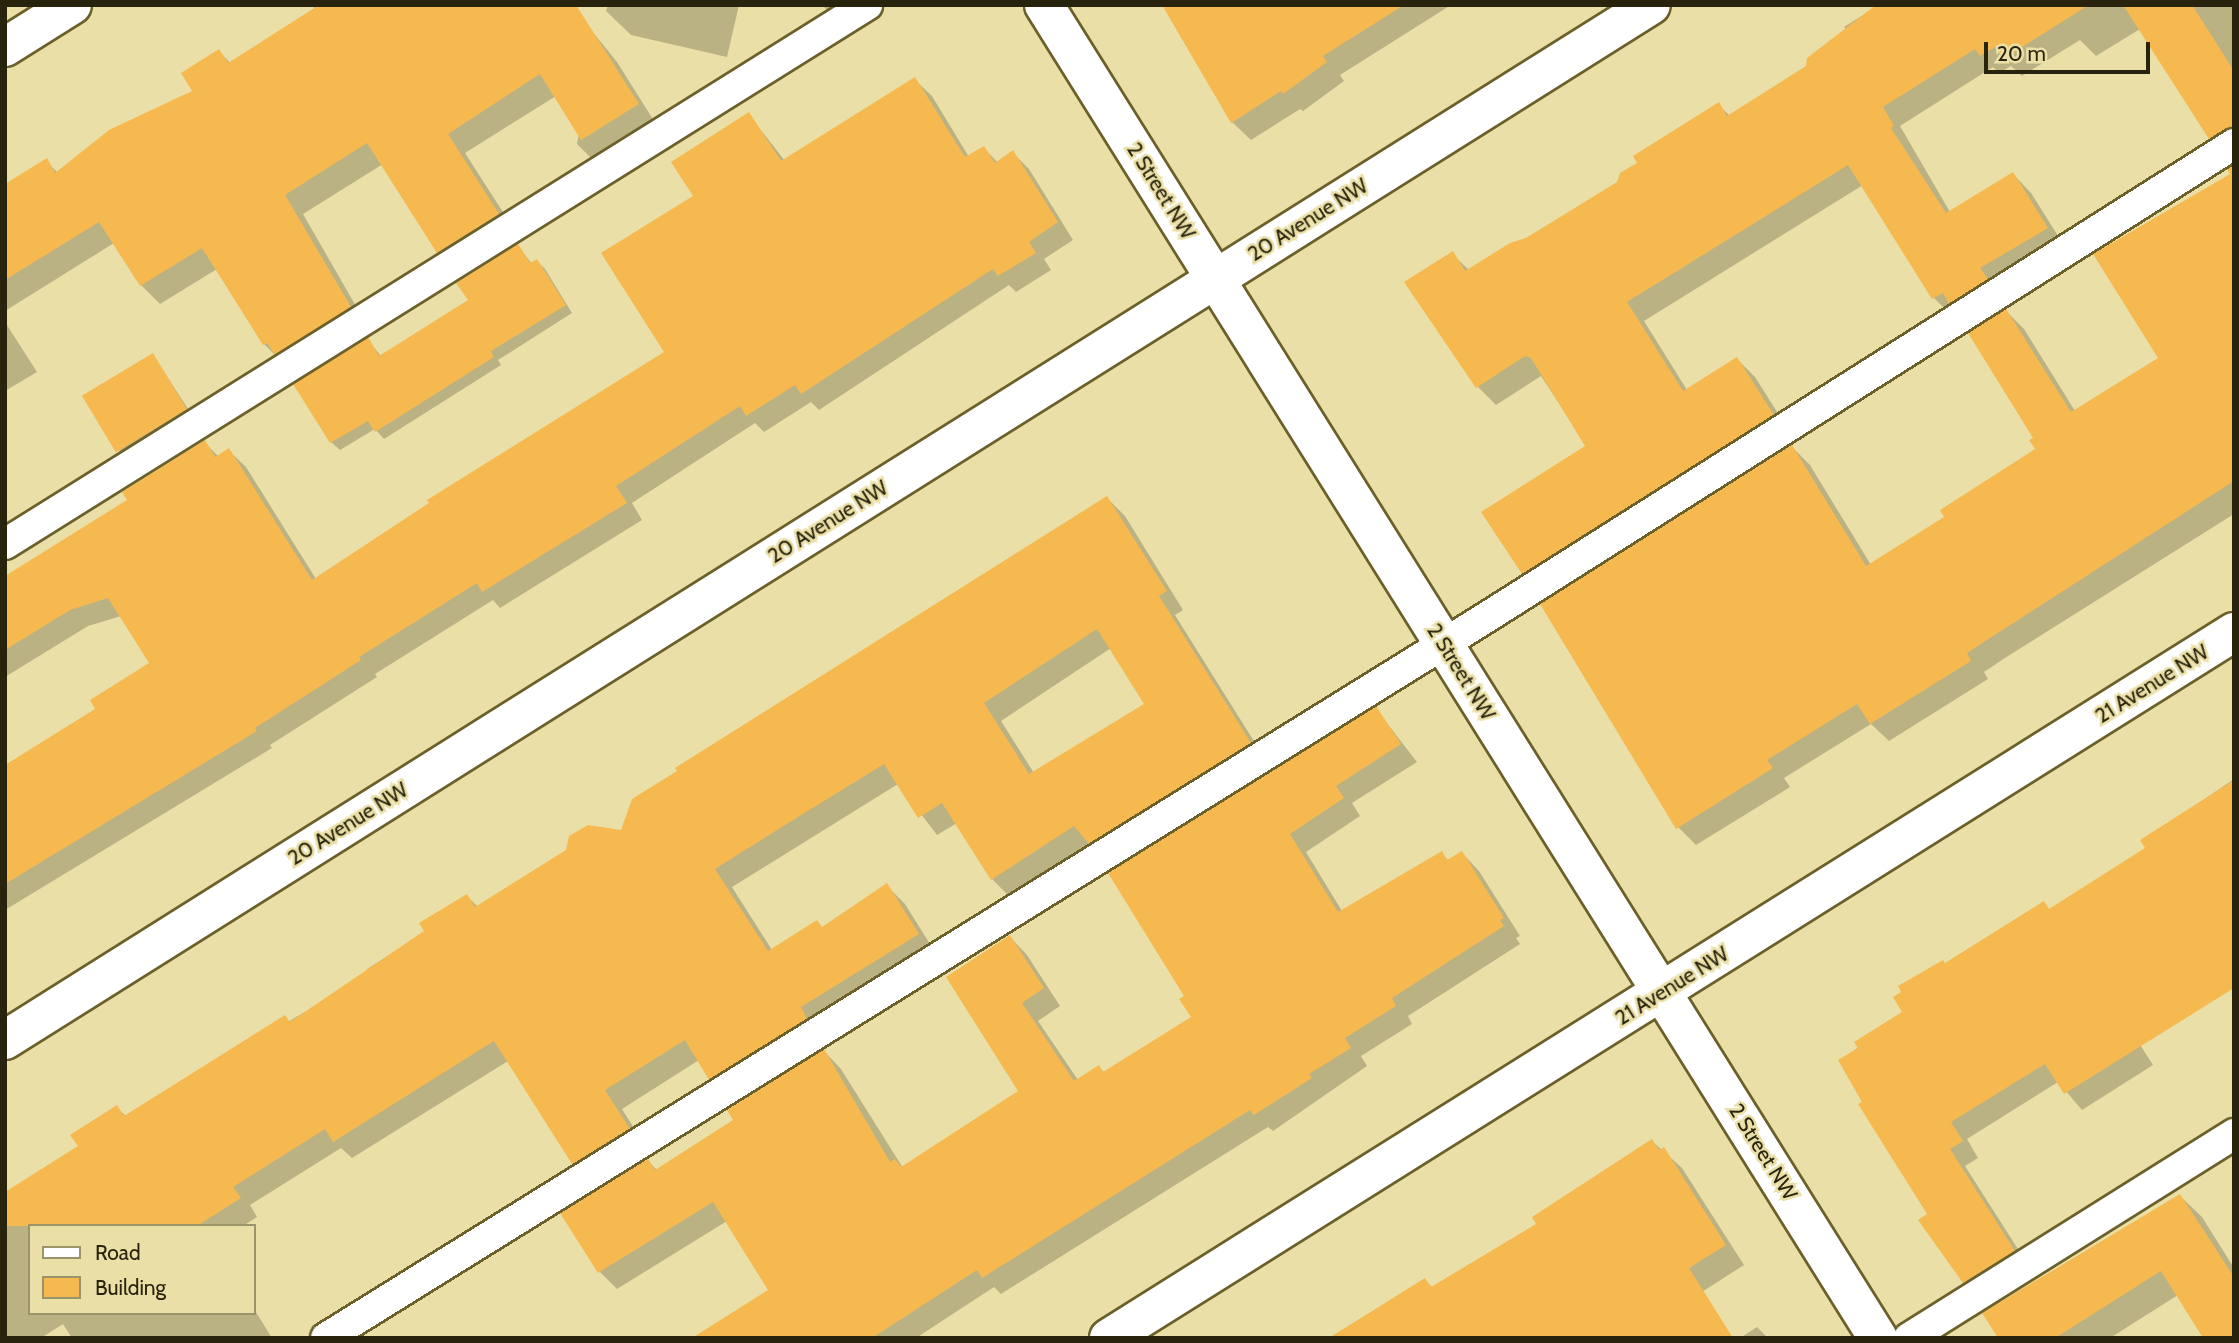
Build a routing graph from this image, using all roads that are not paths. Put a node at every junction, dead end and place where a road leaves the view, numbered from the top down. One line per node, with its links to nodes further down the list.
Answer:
1 (72, 5): 5 (street)
2 (867, 5): 8 (lane)
3 (1044, 5): 7 (street, 2 Street NW)
4 (1651, 5): 7 (street, 20 Avenue NW)
5 (5, 47)
6 (2234, 144): 10 (lane)
7 (1216, 277): 10 (street, 2 Street NW); 12 (street, 20 Avenue NW)
8 (5, 544)
9 (2234, 632): 11 (street, 21 Avenue NW)
10 (1443, 644): 11 (street, 2 Street NW); 14 (lane)
11 (1664, 991): 15 (street, 21 Avenue NW); 16 (street, 2 Street NW)
12 (5, 1040)
13 (2234, 1134): 17 (lane)
14 (326, 1338)
15 (1109, 1338)
16 (1878, 1338)
17 (1909, 1338)

